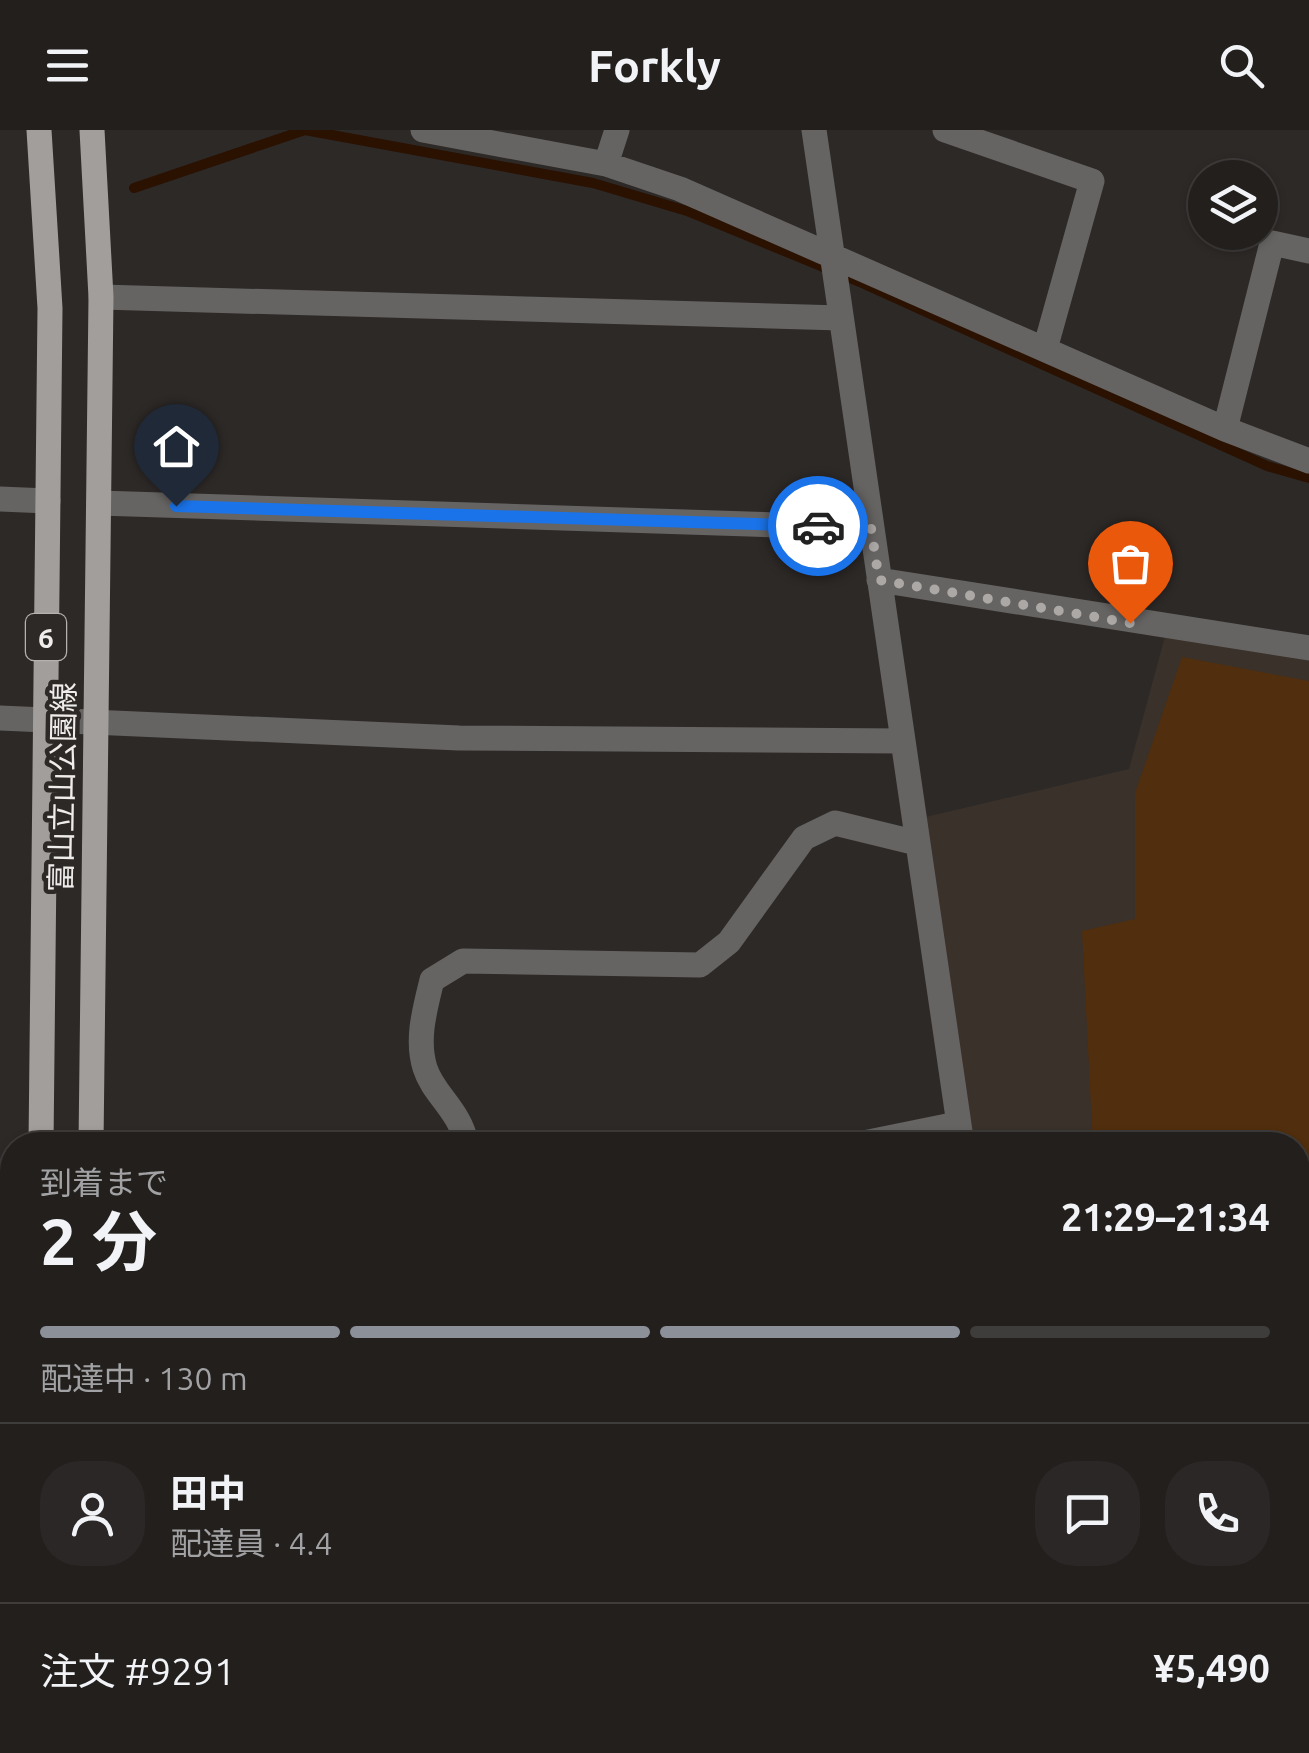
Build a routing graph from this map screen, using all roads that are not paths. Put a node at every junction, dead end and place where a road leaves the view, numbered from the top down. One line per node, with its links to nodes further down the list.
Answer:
1 (39, 130): 16 (main road, 富山立山公園線 / 6)
2 (92, 130): 10 (main road, 富山立山公園線 / 6)
3 (423, 130): 7 (street)
4 (618, 130): 7 (street)
5 (814, 130): 9 (street)
6 (945, 130): 12 (street)
7 (606, 164): 9 (street)
8 (1309, 251): 13 (street)
9 (832, 255): 11 (street); 12 (street)
10 (101, 297): 11 (street); 17 (main road, 富山立山公園線 / 6)
11 (841, 318): 18 (street)
12 (1045, 349): 13 (street)
13 (1225, 430): 14 (street)
14 (1309, 461)
15 (0, 498): 16 (street)
16 (48, 501): 22 (main road, 富山立山公園線 / 6)
17 (99, 503): 18 (street); 23 (main road, 富山立山公園線 / 6)
18 (871, 528): 19 (street)
19 (879, 580): 20 (street); 24 (street)
20 (1309, 648)
21 (0, 718): 22 (street)
22 (46, 719): 23 (street); 26 (main road, 富山立山公園線 / 6)
23 (94, 721): 24 (street); 27 (main road, 富山立山公園線 / 6)
24 (902, 741): 25 (street)
25 (917, 843): 28 (street); 29 (street)
26 (41, 1132)
27 (91, 1132)
28 (464, 1132)
29 (959, 1132)

